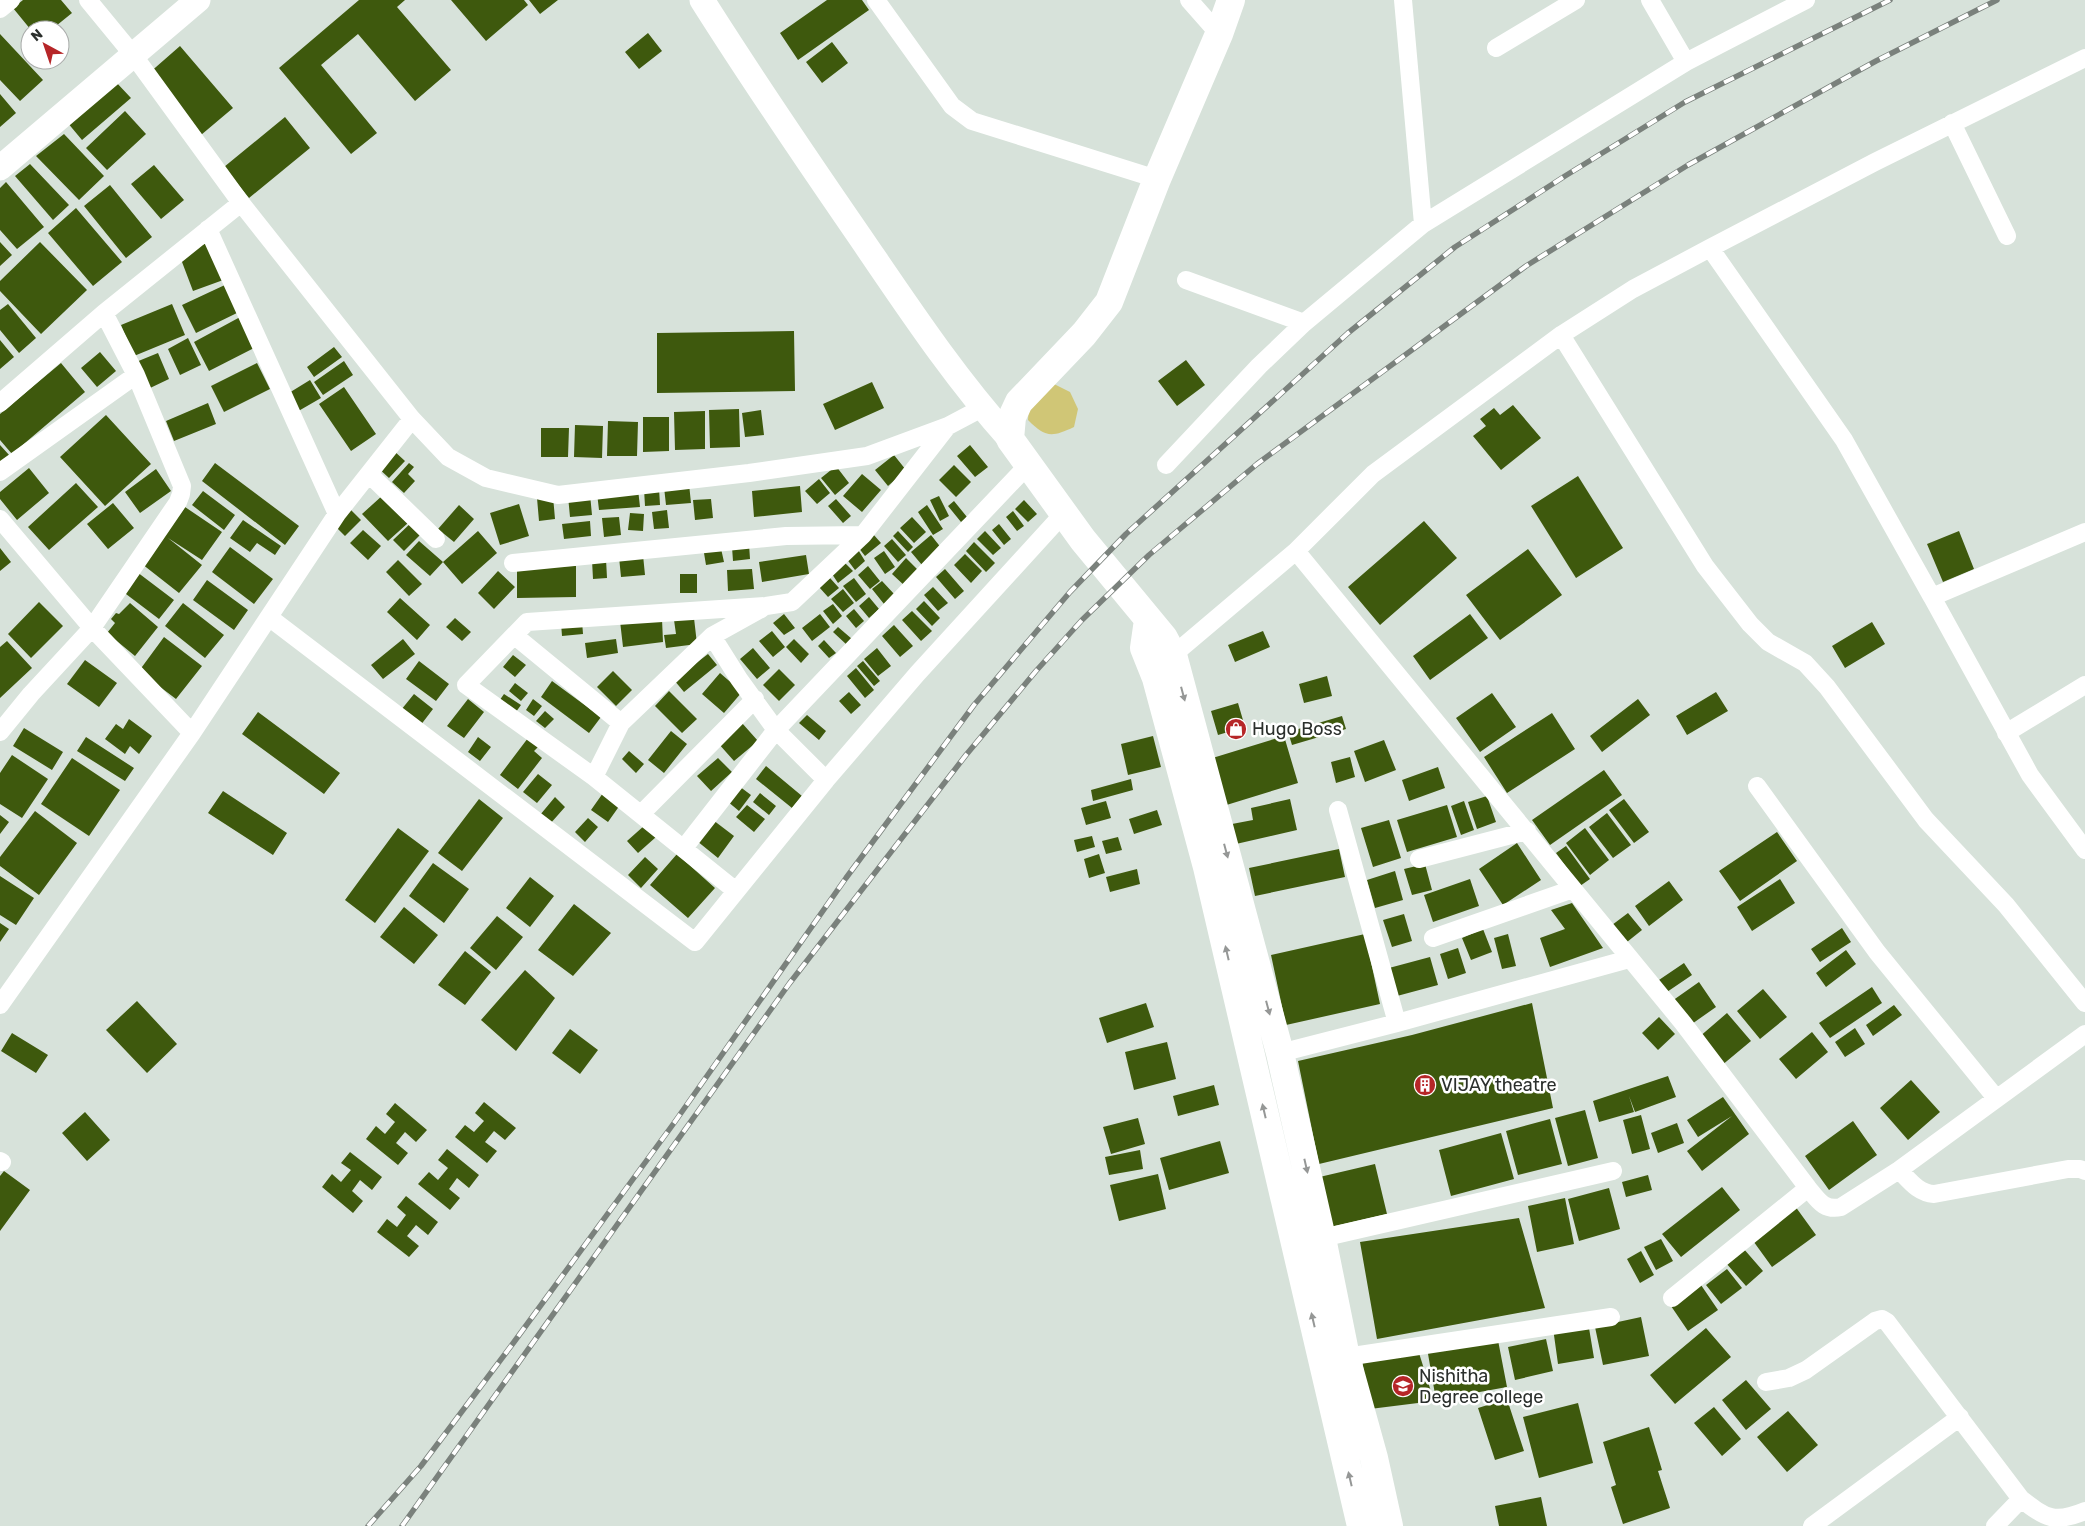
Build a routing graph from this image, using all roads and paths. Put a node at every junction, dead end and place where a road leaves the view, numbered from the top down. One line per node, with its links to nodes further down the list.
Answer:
1 (11, 0): 12 (street)
2 (88, 0): 15 (street)
3 (198, 0): 15 (street)
4 (702, 0): 32 (street)
5 (876, 0): 20 (street)
6 (1189, 0): 13 (street)
7 (1231, 0): 13 (highway)
8 (1403, 0): 22 (street)
9 (1576, 0): 14 (street)
10 (1650, 0): 17 (street)
11 (1806, 0): 17 (street)
12 (0, 9)
13 (1218, 34): 20 (highway)
14 (1496, 48)
15 (134, 56): 19 (street); 21 (street)
16 (2085, 58): 18 (street)
17 (1686, 62): 22 (street)
18 (1952, 123): 24 (street); 25 (street)
19 (0, 168)
20 (1157, 180): 35 (highway)
21 (240, 203): 23 (street); 33 (street)
22 (1423, 224): 28 (street)
23 (208, 229): 27 (street); 41 (street)
24 (2007, 236)
25 (1710, 248): 29 (street); 48 (street)
26 (1186, 280): 28 (street)
27 (104, 313): 30 (street); 31 (street)
28 (1304, 322): 37 (street)
29 (1562, 335): 46 (street); 76 (street)
30 (136, 375): 38 (street); 52 (street)
31 (0, 403)
32 (982, 408): 34 (street); 35 (street)
33 (412, 419): 34 (street); 39 (street)
34 (948, 426): 44 (street)
35 (1010, 439): 36 (highway)
36 (1029, 464): 40 (highway); 59 (street)
37 (1166, 465)
38 (0, 472)
39 (368, 474): 41 (street); 45 (street)
40 (1064, 513): 51 (highway); 64 (street)
41 (337, 514): 50 (street)
42 (0, 518): 52 (street)
43 (2085, 532): 48 (street)
44 (863, 535): 47 (street); 49 (street)
45 (436, 539)
46 (1296, 551): 55 (street); 68 (street)
47 (513, 563)
48 (1932, 597): 62 (street)
49 (766, 606): 53 (street); 54 (street)
50 (270, 618): 61 (street); 73 (street)
51 (1148, 620): 55 (highway); 94 (highway, one-way to 51)
52 (92, 628): 60 (street); 61 (street)
53 (515, 636): 58 (street); 63 (street)
54 (712, 636): 57 (street); 58 (street)
55 (1173, 655): 80 (highway, one-way to 80)
56 (2085, 685): 62 (street)
57 (755, 700): 59 (street); 67 (street)
58 (621, 723): 63 (street)
59 (776, 730): 64 (street); 69 (street)
60 (0, 732)
61 (192, 733): 77 (street)
62 (2006, 733): 70 (street)
63 (594, 777): 67 (street)
64 (826, 780): 73 (street)
65 (1757, 786): 81 (street)
66 (1338, 810): 78 (street)
67 (641, 814): 69 (street)
68 (1527, 831): 71 (street); 72 (street)
69 (684, 848): 73 (street)
70 (2085, 850)
71 (1419, 859)
72 (1573, 889): 74 (street); 75 (street)
73 (736, 891)
74 (1433, 938)
75 (1629, 958): 78 (street); 85 (street)
76 (2085, 1003)
77 (0, 1005)
78 (1397, 1024): 80 (street)
79 (2085, 1034): 81 (street)
80 (1280, 1053): 86 (highway, one-way to 86)
81 (1996, 1098): 83 (street)
82 (1613, 1170): 86 (street)
83 (1899, 1170): 84 (street); 85 (street)
84 (2085, 1171)
85 (1808, 1188): 87 (street)
86 (1322, 1238): 89 (highway)
87 (1672, 1298)
88 (1610, 1317): 89 (street)
89 (1346, 1357): 95 (highway)
90 (1766, 1382): 91 (street)
91 (1960, 1417): 92 (street); 96 (street)
92 (2021, 1499): 93 (street); 97 (street)
93 (2085, 1512)
94 (1361, 1526)
95 (1389, 1526)
96 (1812, 1526)
97 (1995, 1526)

